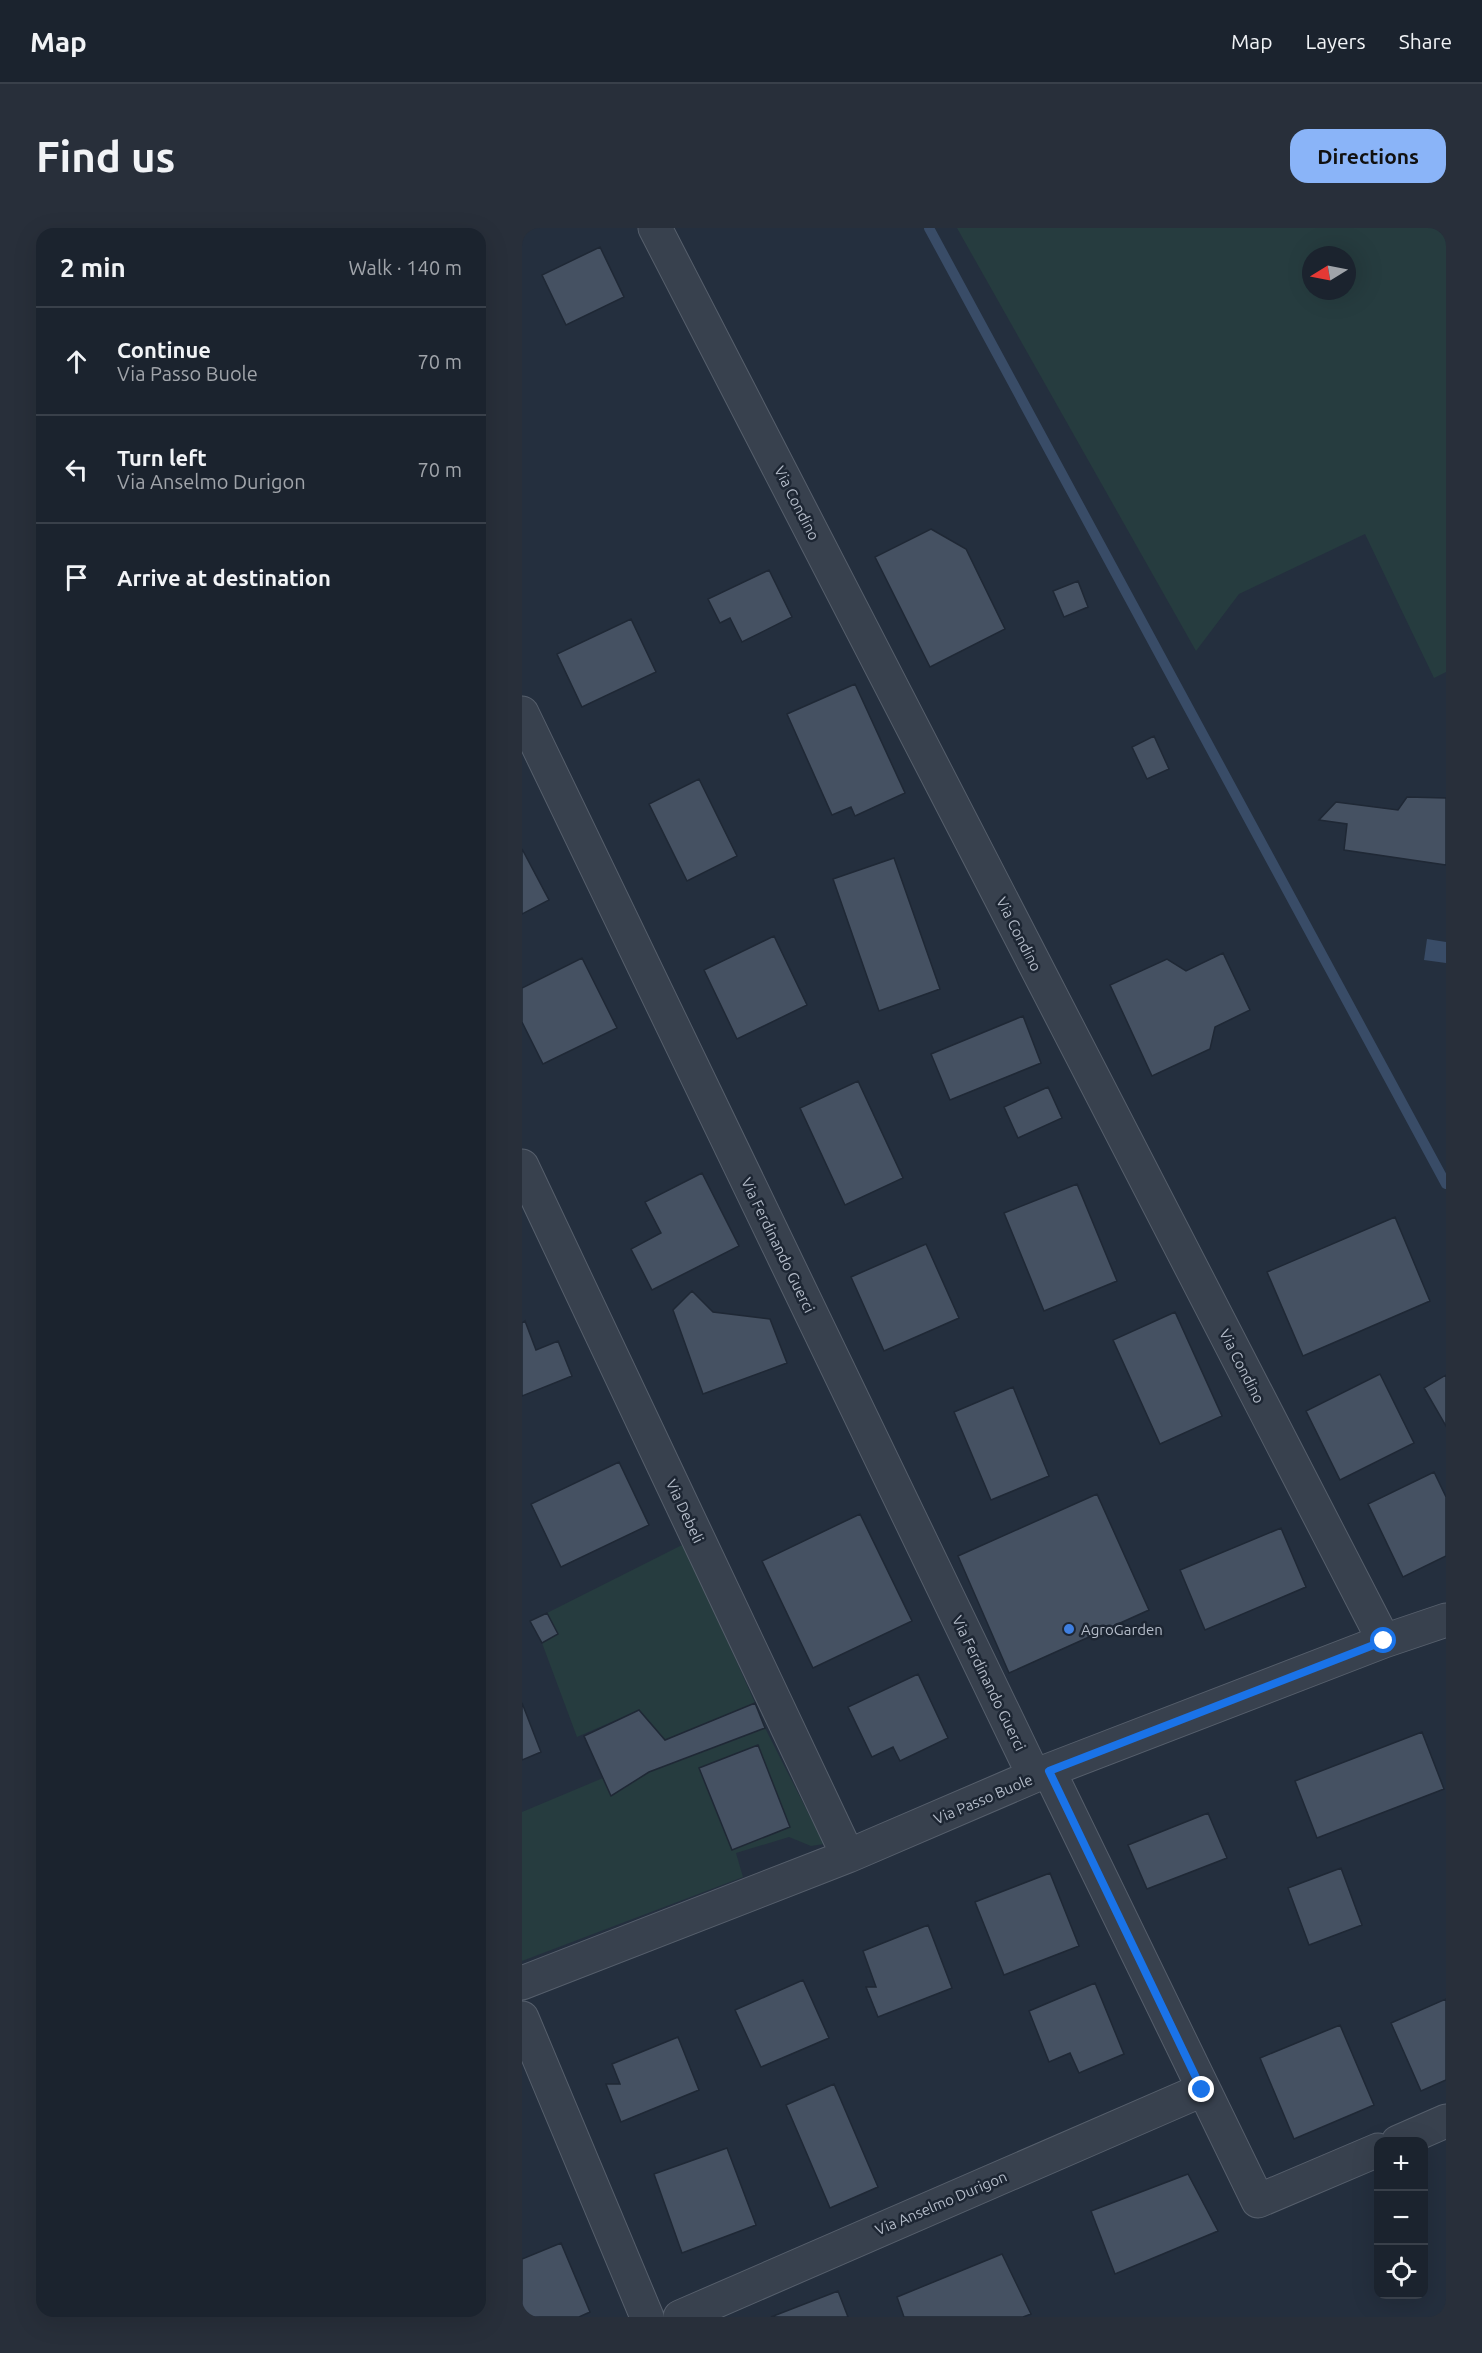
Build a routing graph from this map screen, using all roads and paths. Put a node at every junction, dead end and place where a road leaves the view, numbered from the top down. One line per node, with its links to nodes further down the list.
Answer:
1 (655, 228): 5 (street, Via Condino)
2 (522, 713): 6 (street, Via Ferdinando Guerci)
3 (522, 1166): 7 (street, Via Debeli)
4 (1446, 1620): 5 (street, Via Passo Buole)
5 (1384, 1641): 6 (street, Via Passo Buole)
6 (1041, 1774): 7 (street, Via Passo Buole); 10 (street)
7 (848, 1856): 8 (street, Via Passo Buole)
8 (522, 1983)
9 (522, 2018): 14 (street)
10 (1202, 2090): 13 (street); 15 (street, Via Anselmo Durigon)
11 (1446, 2121): 12 (street)
12 (1409, 2137)
13 (1374, 2152)
14 (647, 2317)
15 (680, 2317)

